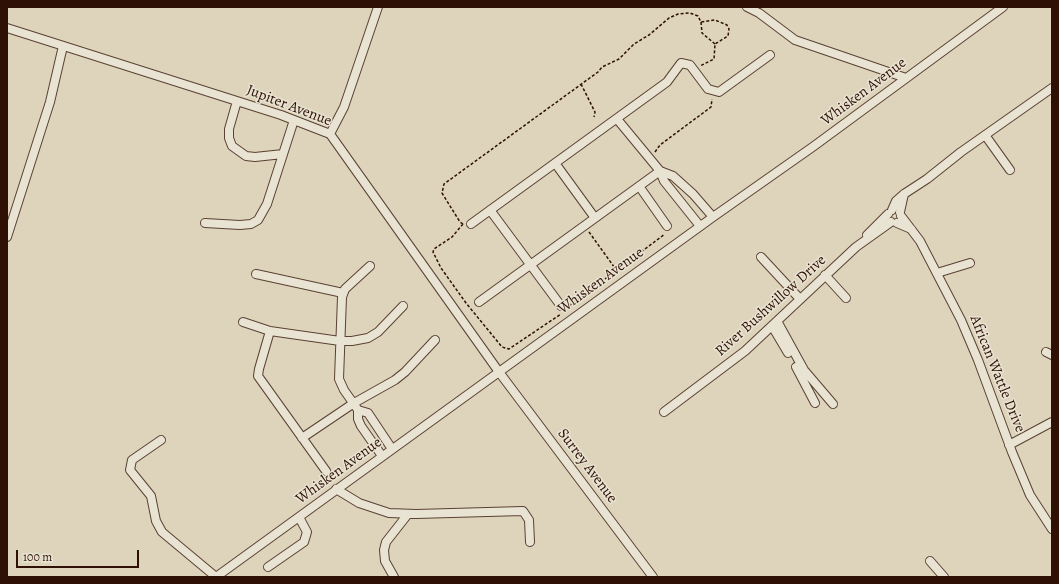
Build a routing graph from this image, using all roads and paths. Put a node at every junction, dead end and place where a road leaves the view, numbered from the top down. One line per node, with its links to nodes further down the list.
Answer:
1 (378, 7): 18 (street)
2 (747, 7): 10 (street)
3 (1003, 7): 10 (street, Whisken Avenue)
4 (701, 22): 6 (path); 6 (path); 11 (path)
5 (7, 28): 7 (street, Jupiter Avenue)
6 (716, 44): 9 (path)
7 (64, 46): 14 (street, Jupiter Avenue); 35 (street)
8 (770, 55): 13 (street)
9 (695, 69): 13 (street); 16 (street)
10 (906, 78): 28 (street, Whisken Avenue)
11 (581, 84): 15 (path); 49 (path)
12 (1052, 88): 19 (street)
13 (711, 91): 21 (path)
14 (237, 101): 17 (street, Jupiter Avenue); 20 (street)
15 (594, 117)
16 (617, 119): 21 (street); 22 (street)
17 (294, 120): 18 (street, Jupiter Avenue); 20 (street)
18 (330, 134): 55 (street, Jupiter Avenue)
19 (985, 135): 23 (street); 27 (street)
20 (284, 154): 30 (street)
21 (646, 157): 24 (street)
22 (555, 163): 26 (street); 29 (street)
23 (1010, 170)
24 (660, 172): 25 (street); 28 (street); 34 (street)
25 (639, 186): 29 (street); 33 (street)
26 (490, 210): 31 (street); 38 (street)
27 (895, 216): 41 (street, African Wattle Drive); 43 (street, River Bushwillow Drive)
28 (713, 217): 34 (street, Whisken Avenue)
29 (595, 218): 32 (street)
30 (205, 223)
31 (471, 224)
32 (585, 226): 38 (street); 40 (path)
33 (667, 226): 40 (path)
34 (700, 226): 55 (street, Whisken Avenue)
35 (7, 237)
36 (761, 257): 46 (street)
37 (970, 264): 41 (street)
38 (531, 265): 47 (street); 49 (street)
39 (370, 266): 44 (street)
40 (617, 271): 49 (path)
41 (937, 273): 65 (street, African Wattle Drive)
42 (256, 274): 44 (street)
43 (825, 275): 45 (street); 46 (street, River Bushwillow Drive)
44 (343, 293): 54 (street)
45 (846, 298)
46 (800, 299): 51 (street, River Bushwillow Drive)
47 (479, 302)
48 (403, 306): 54 (street)
49 (564, 309)
50 (243, 322): 52 (street)
51 (775, 324): 56 (street); 57 (street); 59 (street, River Bushwillow Drive)
52 (270, 331): 54 (street); 63 (street)
53 (435, 340): 58 (street)
54 (340, 341): 58 (street)
55 (499, 372): 66 (street, Whisken Avenue); 78 (street, Surrey Avenue)
56 (815, 403)
57 (833, 404)
58 (356, 407): 61 (street); 62 (street); 63 (street)
59 (664, 412)
60 (1052, 422): 65 (street)
61 (380, 430): 62 (street); 66 (street)
62 (369, 437): 67 (street)
63 (302, 438): 68 (street)
64 (161, 440): 76 (street)
65 (1009, 445): 72 (street, African Wattle Drive)
66 (392, 449): 67 (street, Whisken Avenue)
67 (382, 456): 69 (street, Whisken Avenue)
68 (326, 471)
69 (336, 489): 70 (street); 71 (street, Whisken Avenue)
70 (408, 514): 73 (street); 77 (street)
71 (299, 517): 75 (street); 76 (street, Whisken Avenue)
72 (1052, 529)
73 (530, 542)
74 (930, 561): 79 (street)
75 (268, 567)
76 (216, 577)
77 (394, 577)
78 (653, 577)
79 (944, 577)

